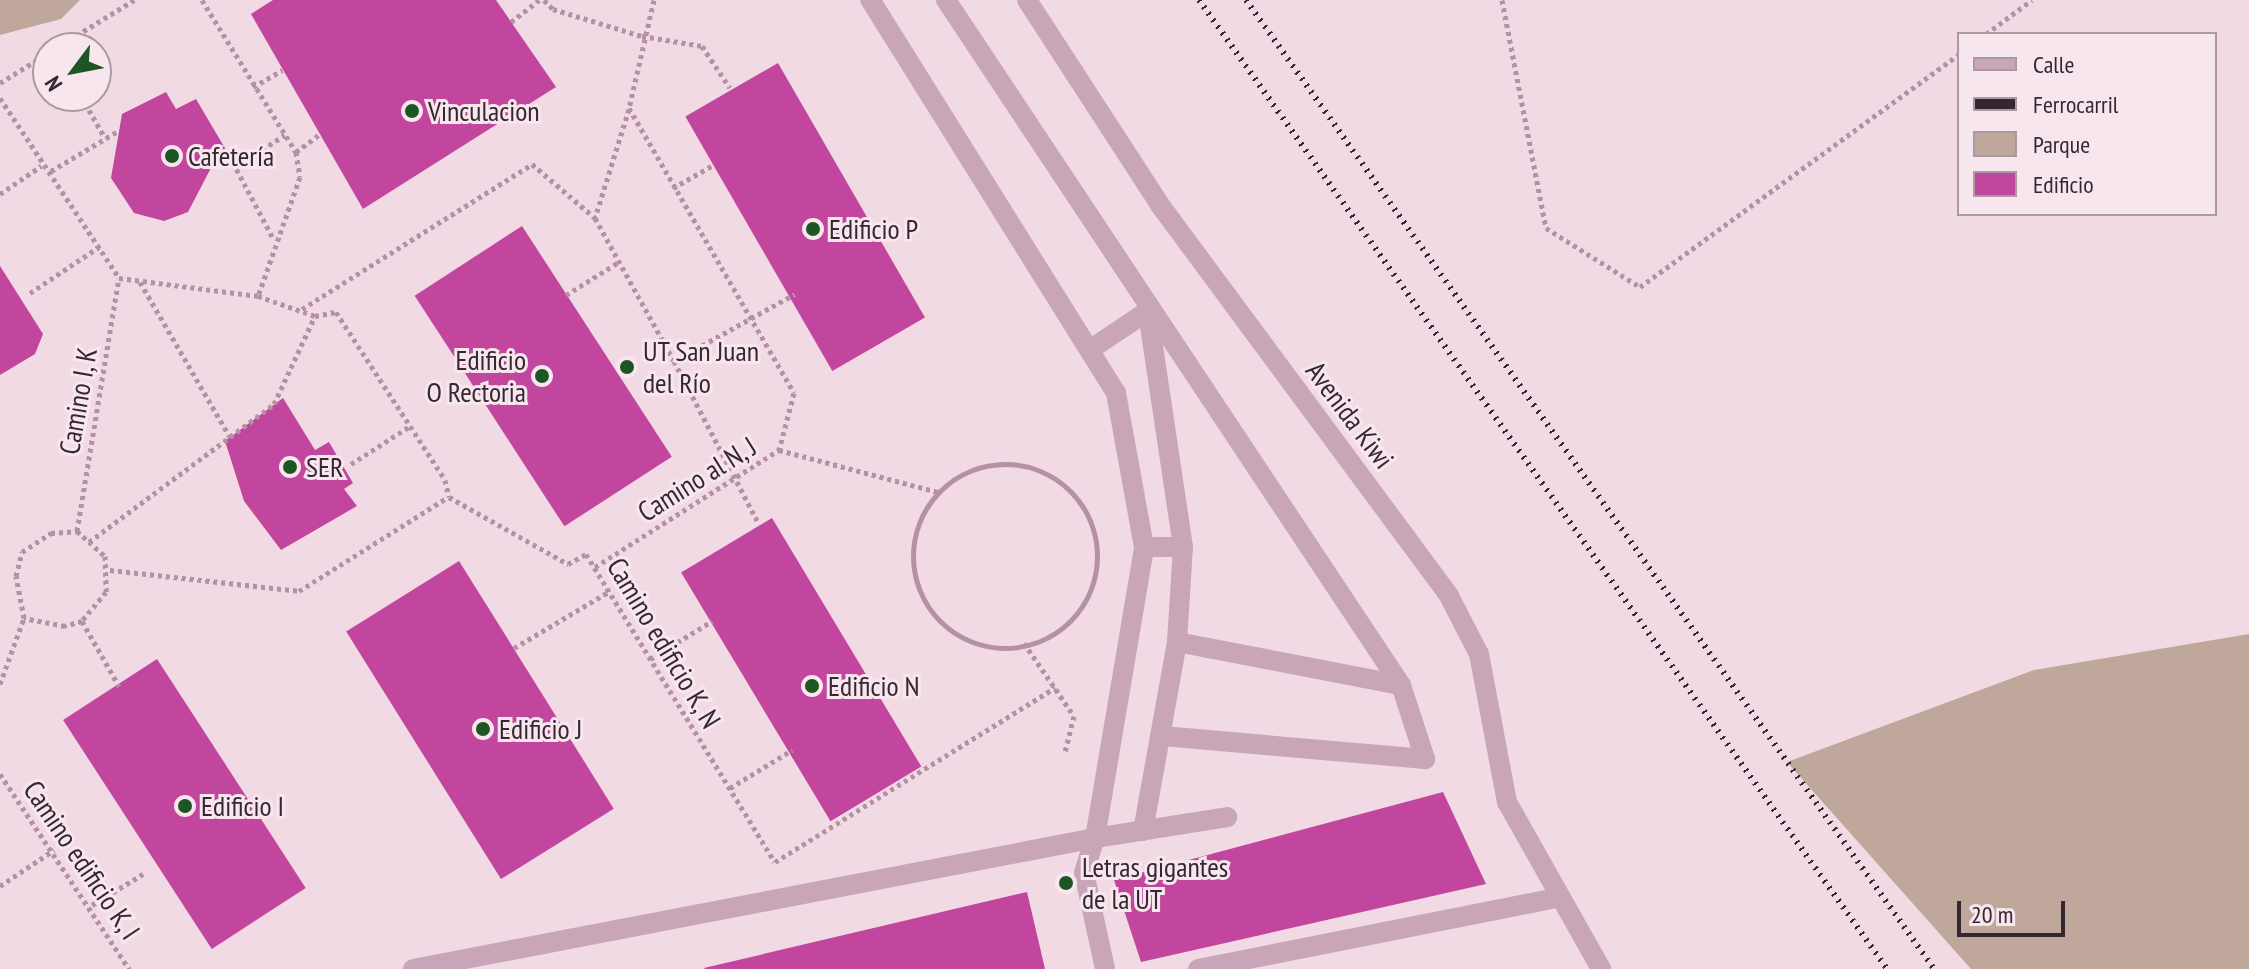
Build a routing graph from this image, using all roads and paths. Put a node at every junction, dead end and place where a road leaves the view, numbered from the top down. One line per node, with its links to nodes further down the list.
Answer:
1 (134, 0): 11 (path)
2 (202, 0): 18 (path)
3 (542, 0): 10 (path); 13 (path)
4 (654, 0): 13 (path)
5 (870, 0): 49 (street)
6 (946, 0): 46 (street)
7 (1027, 0): 88 (street, Avenida Kiwi)
8 (1502, 0): 14 (path)
9 (2032, 0): 12 (path)
10 (511, 22)
11 (82, 32)
12 (1989, 32)
13 (642, 36): 19 (path); 21 (path)
14 (1957, 55)
15 (32, 63): 17 (path)
16 (283, 70): 18 (path)
17 (0, 83)
18 (253, 87): 25 (path)
19 (730, 88)
20 (0, 98): 30 (path)
21 (629, 108): 33 (path); 35 (path)
22 (90, 112): 26 (path)
23 (118, 131): 26 (path)
24 (320, 134): 27 (path)
25 (285, 135): 27 (path); 31 (path)
26 (105, 138): 32 (path)
27 (296, 152): 36 (path)
28 (229, 155): 31 (path)
29 (715, 164): 33 (path)
30 (41, 166): 32 (path); 34 (path)
31 (235, 167): 36 (path)
32 (51, 171): 37 (path)
33 (673, 188): 48 (path)
34 (0, 194)
35 (595, 218): 38 (path); 45 (path)
36 (275, 241): 44 (path)
37 (99, 247): 39 (path); 41 (path)
38 (619, 262): 43 (path); 50 (path)
39 (119, 278): 40 (path); 59 (path, Camino I, K)
40 (140, 281): 44 (path); 52 (path)
41 (30, 293)
42 (795, 294): 48 (path)
43 (566, 295)
44 (258, 296): 45 (path)
45 (301, 309): 47 (path)
46 (1148, 311): 49 (street); 62 (street); 74 (street)
47 (315, 316): 51 (path); 52 (path)
48 (752, 323): 50 (path); 53 (path)
49 (1094, 347): 61 (street)
50 (674, 361): 55 (path)
51 (412, 425): 54 (path); 57 (path)
52 (230, 437): 60 (path)
53 (779, 450): 55 (path, Camino al N, J); 56 (path)
54 (351, 464)
55 (735, 478): 58 (path); 63 (path, Camino al N, J)
56 (938, 492): 70 (path); 70 (path)
57 (449, 497): 63 (path, Camino edificio K, N); 64 (path)
58 (759, 524)
59 (77, 531): 60 (path); 66 (path)
60 (89, 542): 64 (path)
61 (1144, 547): 62 (street); 84 (street)
62 (1183, 547): 69 (street)
63 (595, 567): 65 (path, Camino edificio K, N)
64 (110, 570): 67 (path)
65 (610, 591): 71 (path); 72 (path, Camino edificio K, N)
66 (24, 618): 67 (path); 73 (path)
67 (82, 621): 75 (path)
68 (712, 621): 72 (path)
69 (1177, 642): 74 (street); 77 (street)
70 (1024, 643): 76 (path)
71 (514, 648)
72 (650, 659): 81 (path, Camino edificio K, N)
73 (0, 684)
74 (1401, 685): 77 (street)
75 (119, 686)
76 (1055, 688): 79 (path); 81 (path, Camino edificio K, N)
77 (1160, 736): 83 (street)
78 (792, 750): 81 (path)
79 (1065, 752)
80 (0, 774): 85 (path, Camino edificio K, I)
81 (730, 788)
82 (1227, 817): 83 (street)
83 (1143, 831): 84 (street)
84 (1095, 838): 91 (street); 92 (street)
85 (54, 850): 87 (path); 89 (path, Camino edificio K, I)
86 (143, 874): 89 (path)
87 (0, 886)
88 (1555, 898): 93 (street); 94 (street, Avenida Kiwi)
89 (92, 905): 90 (path, Camino edificio K, I)
90 (129, 969)
91 (413, 969)
92 (1105, 969)
93 (1198, 969)
94 (1601, 969)

